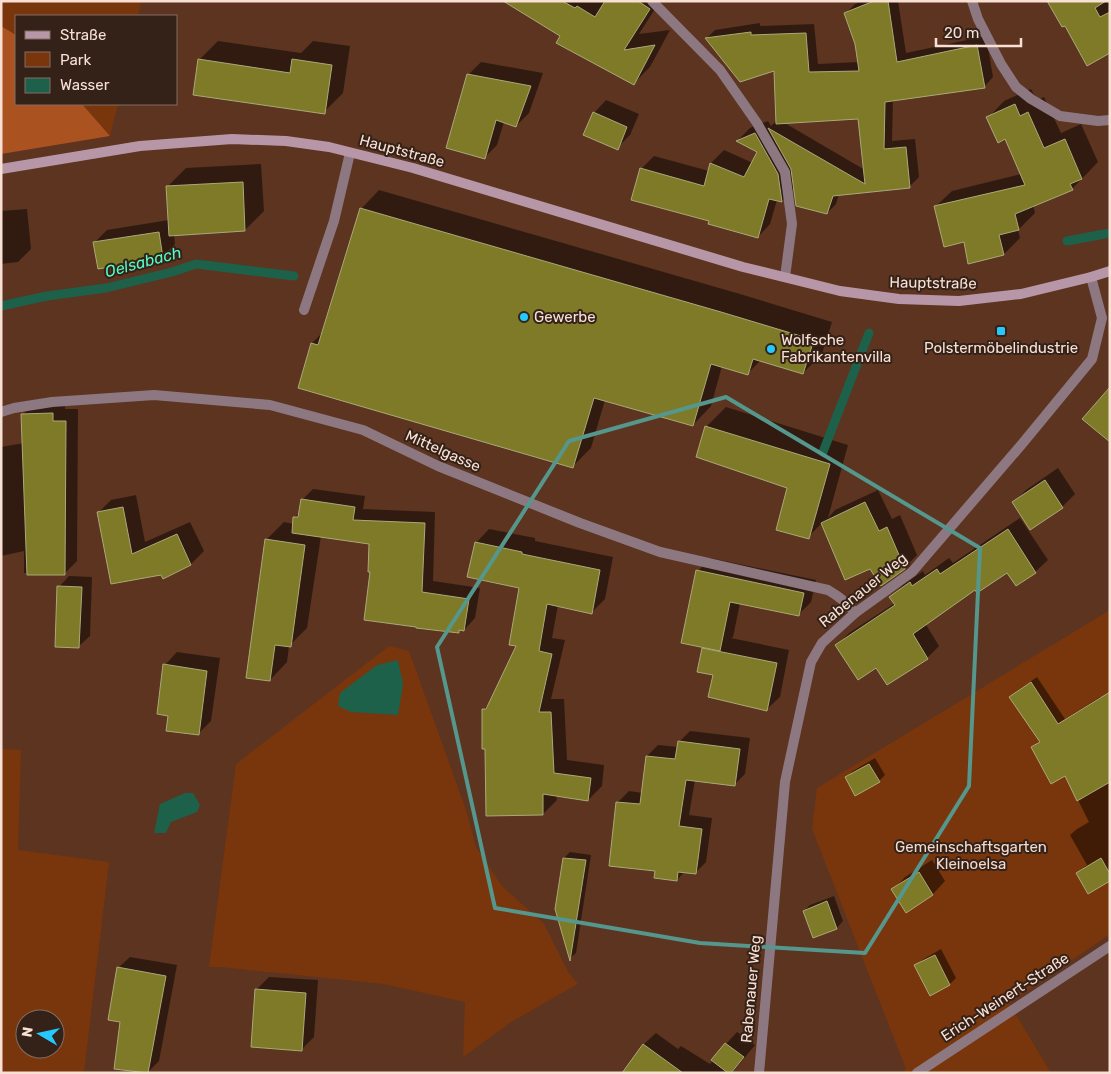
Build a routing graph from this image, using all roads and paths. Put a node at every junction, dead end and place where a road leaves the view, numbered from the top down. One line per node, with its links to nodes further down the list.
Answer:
1 (652, 1): 7 (street)
2 (972, 1): 3 (street)
3 (1110, 120)
4 (350, 153): 5 (main road, Hauptstraße); 7 (main road, Hauptstraße); 9 (street)
5 (1, 169)
6 (1110, 271): 8 (main road, Hauptstraße)
7 (785, 277): 8 (main road, Hauptstraße)
8 (1091, 278): 11 (street, Rabenauer Weg)
9 (304, 310)
10 (1, 412): 11 (street, Mittelgasse)
11 (855, 613): 13 (street, Rabenauer Weg)
12 (1110, 946): 14 (street, Erich-Weinert-Straße)
13 (759, 1073)
14 (917, 1073)

